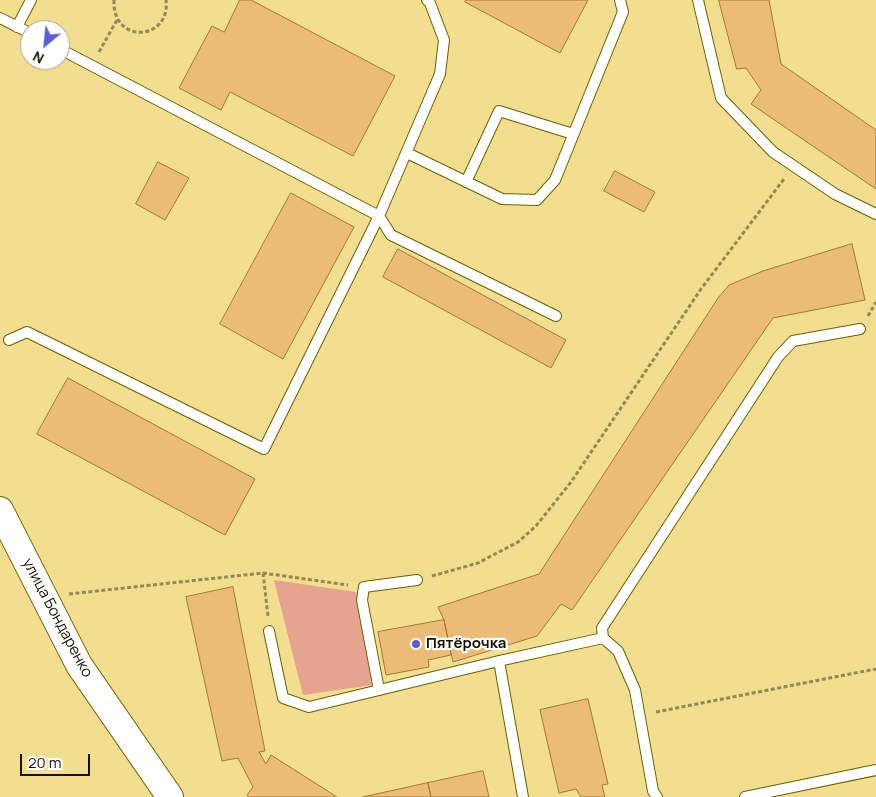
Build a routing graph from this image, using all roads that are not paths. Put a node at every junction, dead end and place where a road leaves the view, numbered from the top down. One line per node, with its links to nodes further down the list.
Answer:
1 (31, 0): 6 (lane)
2 (427, 0): 10 (lane)
3 (620, 0): 9 (lane)
4 (698, 0): 12 (lane)
5 (0, 18): 6 (lane)
6 (17, 27): 7 (lane)
7 (20, 28)
8 (70, 54): 13 (lane)
9 (573, 134): 11 (lane); 11 (lane)
10 (407, 153): 11 (lane); 13 (lane)
11 (466, 182)
12 (876, 214)
13 (379, 216): 14 (lane); 16 (lane)
14 (556, 316)
15 (860, 329): 20 (lane)
16 (10, 340)
17 (0, 510): 24 (street, улица Бондаренко)
18 (417, 580): 22 (lane)
19 (270, 631): 22 (lane)
20 (602, 638): 21 (lane); 26 (lane)
21 (499, 661): 22 (lane); 25 (lane)
22 (380, 690)
23 (876, 770): 27 (lane)
24 (170, 797)
25 (523, 797)
26 (657, 797)
27 (745, 797)

